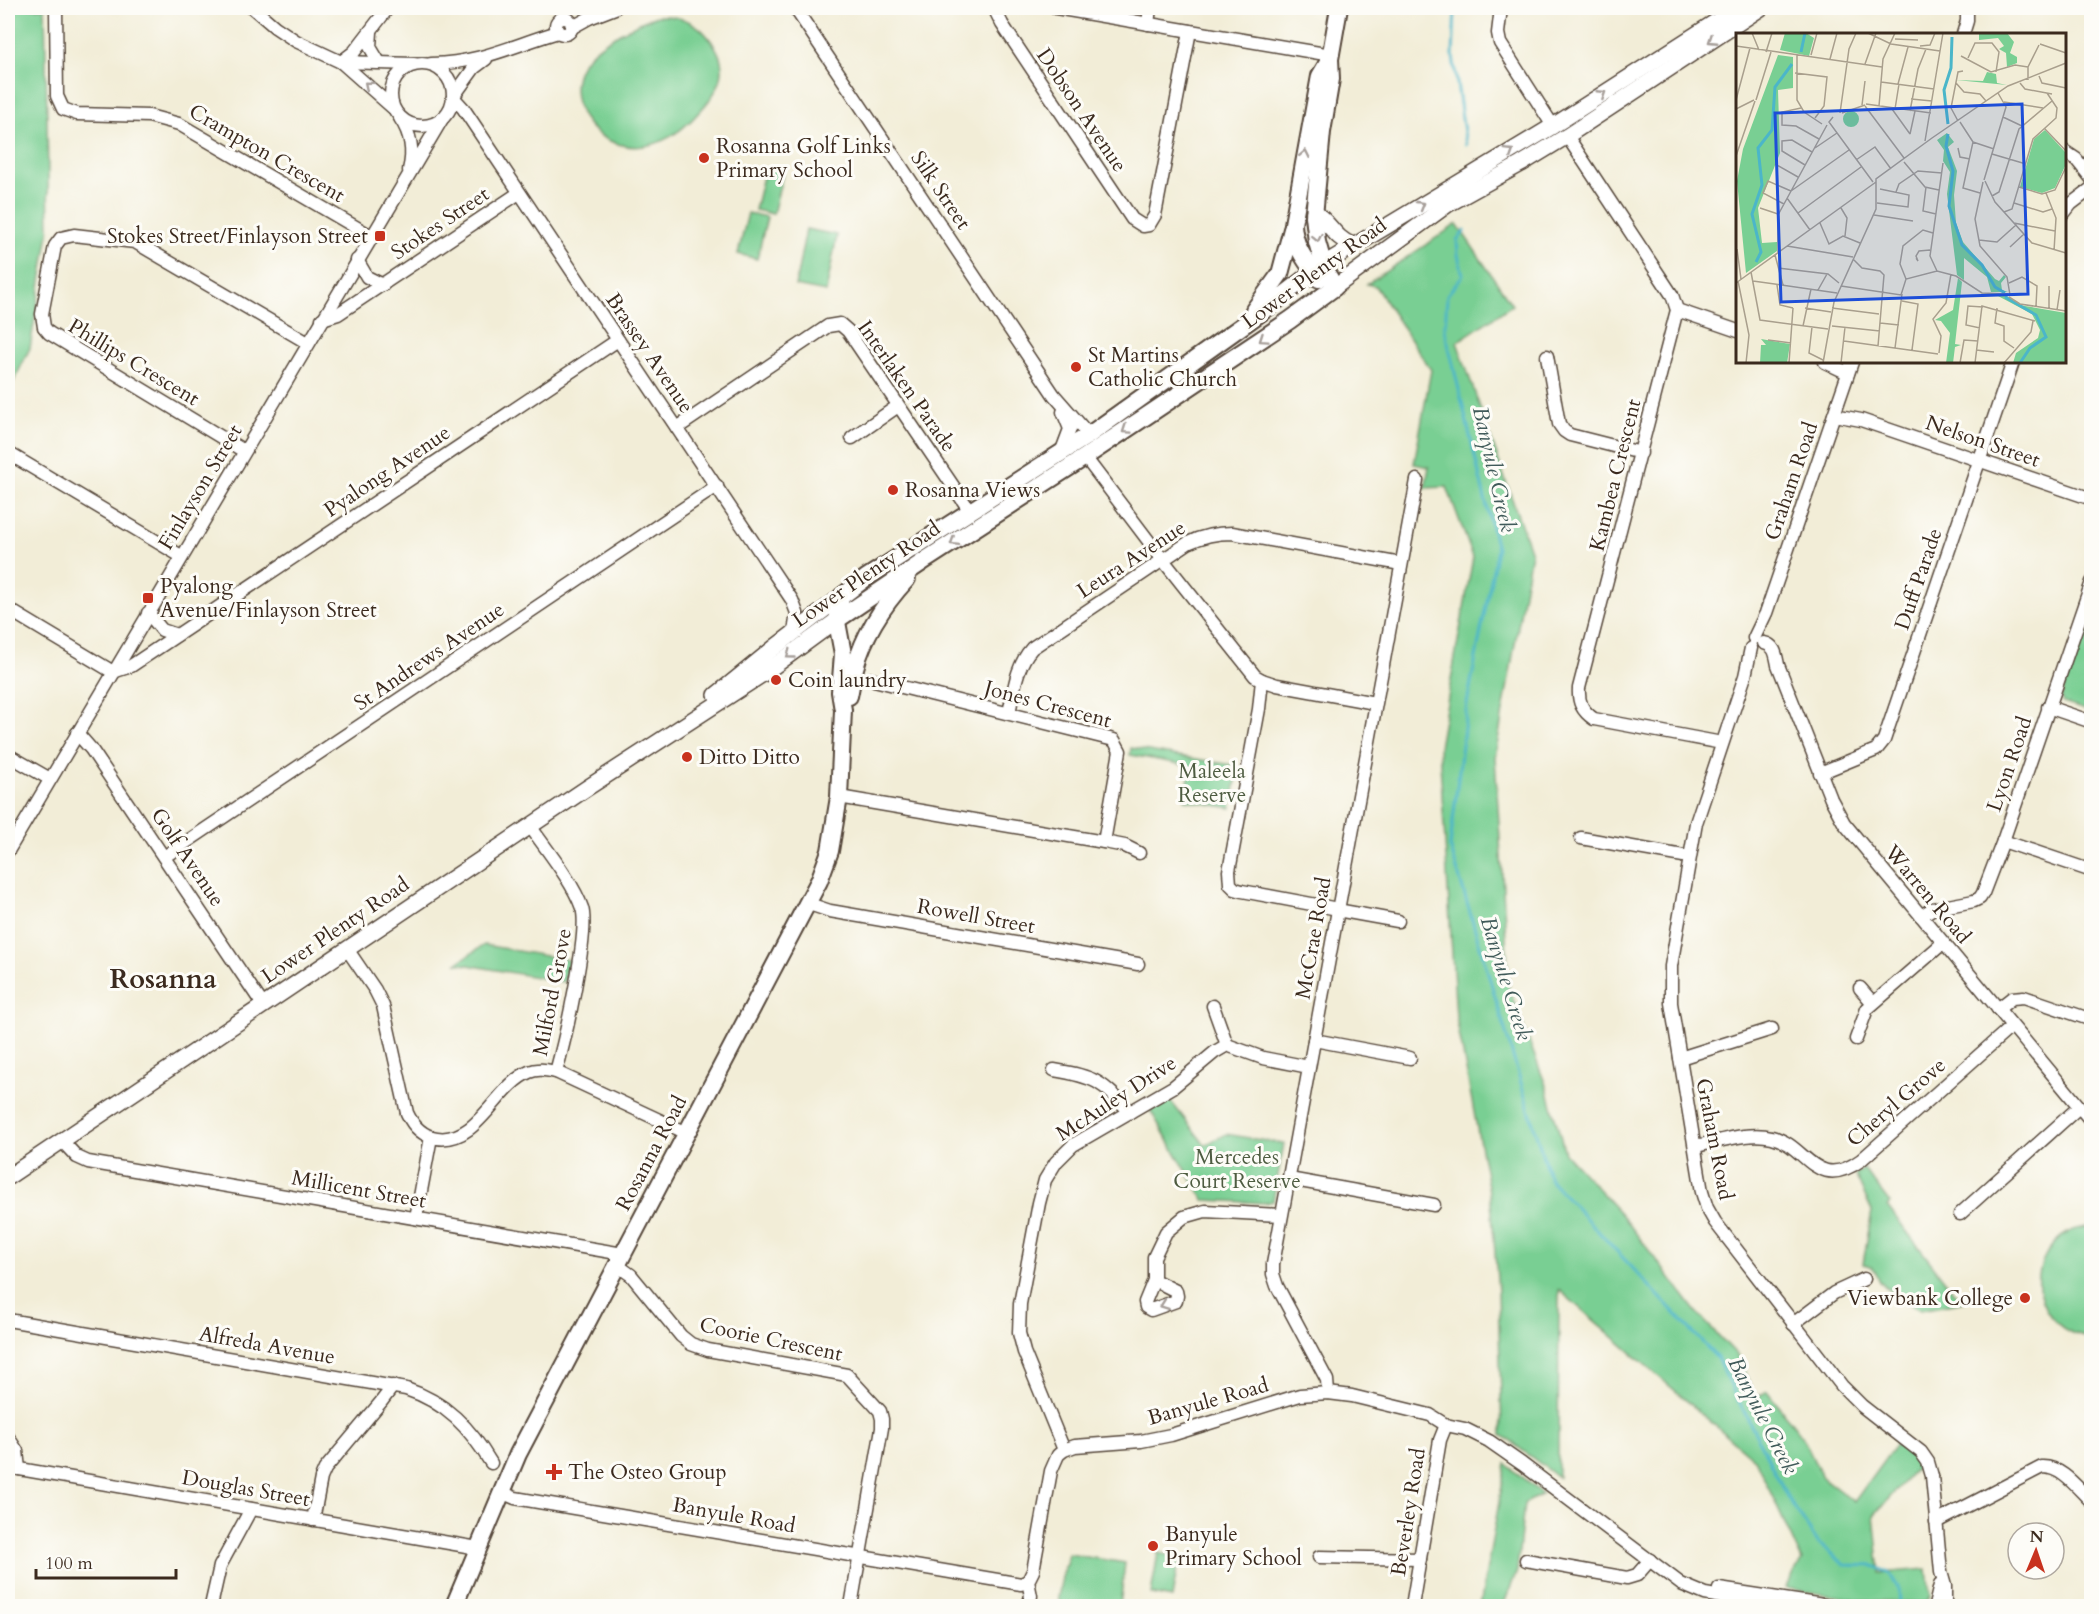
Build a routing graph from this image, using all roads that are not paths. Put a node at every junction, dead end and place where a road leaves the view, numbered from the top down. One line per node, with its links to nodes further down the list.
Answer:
1 (56, 8): 38 (street, Crampton Crescent)
2 (253, 8): 21 (street)
3 (388, 8): 16 (street)
4 (615, 8): 14 (street)
5 (795, 8): 56 (street, Silk Street)
6 (994, 8): 17 (street, Dobson Avenue)
7 (1056, 8): 15 (street)
8 (1150, 8): 15 (street)
9 (1339, 8): 20 (highway)
10 (1502, 8): 27 (street)
11 (1737, 8): 27 (main road, Lower Plenty Road, one-way to 11)
12 (1761, 8): 29 (main road, Lower Plenty Road, one-way to 29)
13 (1967, 8): 18 (street)
14 (562, 20): 19 (street)
15 (1148, 24): 17 (street)
16 (373, 28): 21 (street); 22 (street)
17 (1190, 31): 20 (street)
18 (1963, 33)
19 (489, 56): 23 (street); 24 (street)
20 (1330, 57): 36 (highway, one-way to 20); 37 (highway)
21 (341, 62): 22 (street); 25 (street, one-way to 21)
22 (379, 62): 23 (street)
23 (424, 64): 24 (street); 25 (street)
24 (453, 97): 26 (street); 28 (street, Brassey Avenue)
25 (396, 111): 26 (street); 31 (street, Finlayson Street)
26 (443, 118): 28 (street); 31 (street, Finlayson Street)
27 (1553, 126): 39 (main road, Lower Plenty Road, one-way to 27)
28 (476, 128): 34 (street, Brassey Avenue)
29 (1566, 136): 43 (main road, Lower Plenty Road); 46 (street)
30 (2066, 152): 32 (street)
31 (408, 174): 38 (street, Finlayson Street)
32 (2091, 179)
33 (2091, 188): 35 (street)
34 (519, 193): 42 (street, Stokes Street); 50 (street, Brassey Avenue)
35 (2066, 210)
36 (1295, 212): 41 (highway); 48 (highway)
37 (1314, 212): 39 (main road); 41 (highway, one-way to 41)
38 (371, 236): 40 (street, Finlayson Street)
39 (1352, 245): 41 (main road, Lower Plenty Road)
40 (357, 260): 42 (street, Stokes Street); 47 (street, Finlayson Street)
41 (1318, 268): 43 (highway); 44 (highway, Lower Plenty Road)
42 (382, 285): 47 (street, Stokes Street)
43 (1331, 290): 45 (highway, Lower Plenty Road)
44 (1284, 295): 45 (highway); 48 (highway, Lower Plenty Road)
45 (1311, 305): 66 (highway, Lower Plenty Road, one-way to 66)
46 (1677, 310): 49 (street); 65 (street, Kambea Crescent)
47 (322, 318): 51 (street, Finlayson Street)
48 (1240, 327): 60 (highway, Lower Plenty Road)
49 (1736, 331)
50 (618, 340): 59 (street, Brassey Avenue); 86 (street, Pyalong Avenue)
51 (308, 343): 62 (street, Finlayson Street); 62 (street, Phillips Crescent)
52 (1547, 356): 65 (street)
53 (1832, 363): 55 (street)
54 (2013, 363): 67 (street, Duff Parade)
55 (1851, 366): 58 (street, Graham Road)
56 (1054, 395): 60 (street, Silk Street); 64 (street, Silk Street)
57 (898, 406): 59 (street, Interlaken Parade); 61 (street); 71 (street, Interlaken Parade)
58 (1835, 411): 67 (street, Nelson Street); 88 (street, Graham Road)
59 (677, 428): 69 (street, Brassey Avenue)
60 (1089, 435): 64 (highway, Lower Plenty Road)
61 (852, 438)
62 (244, 451): 72 (street, Finlayson Street)
63 (8, 453): 72 (street)
64 (1061, 453): 71 (highway, Lower Plenty Road)
65 (1641, 453): 99 (street, Kambea Crescent)
66 (1085, 457): 73 (highway, Lower Plenty Road, one-way to 73); 74 (street)
67 (1979, 461): 70 (street, Nelson Street); 101 (street, Duff Parade)
68 (1418, 480): 75 (street, McCrae Road)
69 (717, 486): 79 (street, Brassey Avenue); 110 (street, St Andrews Avenue)
70 (2091, 499)
71 (970, 511): 76 (highway, Lower Plenty Road)
72 (182, 556): 82 (street, Finlayson Street)
73 (927, 559): 78 (highway, Lower Plenty Road); 87 (highway, Rosanna Road)
74 (1163, 560): 75 (street, Leura Avenue); 91 (street); 95 (street, Leura Avenue)
75 (1401, 564): 92 (street, McCrae Road)
76 (866, 578): 78 (highway); 80 (highway, Lower Plenty Road)
77 (2091, 582): 93 (street, Lyon Road)
78 (887, 585): 80 (highway, Lower Plenty Road)
79 (792, 600): 83 (street, Brassey Avenue); 85 (street, Brassey Avenue)
80 (846, 600): 83 (main road, Lower Plenty Road); 84 (highway, Lower Plenty Road); 87 (highway)
81 (8, 609): 89 (street)
82 (148, 613): 86 (street); 89 (street, Finlayson Street)
83 (816, 616): 85 (main road, Lower Plenty Road)
84 (837, 620): 94 (highway, Rosanna Road); 96 (main road, Lower Plenty Road, one-way to 96)
85 (794, 633): 96 (main road, Lower Plenty Road)
86 (177, 635): 89 (street, Pyalong Avenue)
87 (866, 638): 94 (highway, Rosanna Road)
88 (1758, 645): 99 (street, Graham Road); 101 (street, Warren Road)
89 (113, 672): 98 (street, Finlayson Street)
90 (870, 679): 95 (street, Jones Crescent)
91 (1262, 680): 92 (street); 114 (street)
92 (1375, 703): 114 (street, McCrae Road)
93 (2048, 707): 97 (street); 106 (street, Lyon Road)
94 (843, 710): 103 (highway, Rosanna Road)
95 (1009, 713): 107 (street, Jones Crescent)
96 (687, 722): 104 (main road, Lower Plenty Road)
97 (2091, 722)
98 (77, 733): 102 (street, Finlayson Street); 110 (street, Golf Avenue)
99 (1722, 743): 111 (street, Graham Road)
100 (8, 755): 102 (street)
101 (1821, 772): 115 (street, Warren Road)
102 (50, 779): 108 (street, Finlayson Street)
103 (839, 797): 107 (street); 113 (highway, Rosanna Road)
104 (530, 826): 118 (main road, Lower Plenty Road); 135 (street, Milford Grove)
105 (1581, 838): 111 (street)
106 (2003, 841): 112 (street); 115 (street, Lyon Road)
107 (1104, 842): 109 (street)
108 (8, 851)
109 (1139, 853)
110 (164, 857): 122 (street, Golf Avenue)
111 (1689, 857): 132 (street, Graham Road)
112 (2091, 871)
113 (809, 904): 119 (street, Rowell Street); 139 (highway, Rosanna Road)
114 (1337, 910): 116 (street); 129 (street, McCrae Road)
115 (1921, 916): 117 (street, Warren Road)
116 (1398, 921)
117 (1943, 943): 121 (street); 124 (street, Warren Road)
118 (347, 949): 122 (main road, Lower Plenty Road); 141 (street)
119 (1138, 964)
120 (1860, 988): 121 (street)
121 (1873, 1003): 128 (street)
122 (263, 1005): 140 (main road, Lower Plenty Road)
123 (1213, 1006): 130 (street)
124 (1998, 1009): 125 (street); 126 (street, Warren Road)
125 (2091, 1020)
126 (2012, 1026): 136 (street, Warren Road); 142 (street, Cheryl Grove)
127 (1772, 1029): 132 (street)
128 (1856, 1039)
129 (1314, 1040): 131 (street); 133 (street, McCrae Road)
130 (1227, 1045): 133 (street); 137 (street, McAuley Drive)
131 (1410, 1058)
132 (1680, 1058): 142 (street, Graham Road)
133 (1309, 1067): 144 (street, McCrae Road)
134 (1054, 1070): 137 (street)
135 (556, 1072): 139 (street); 141 (street)
136 (2079, 1107): 138 (street, Warren Road); 146 (street)
137 (1130, 1112): 158 (street, McAuley Drive)
138 (2091, 1122)
139 (687, 1133): 149 (highway, Rosanna Road)
140 (67, 1137): 143 (main road, Lower Plenty Road); 148 (street, Millicent Street)
141 (431, 1137): 148 (street)
142 (1695, 1146): 153 (street, Graham Road)
143 (9, 1174)
144 (1288, 1179): 145 (street); 147 (street, McCrae Road)
145 (1434, 1205)
146 (1960, 1214)
147 (1281, 1215): 151 (street); 155 (street, McCrae Road)
148 (416, 1218): 149 (street, Millicent Street)
149 (620, 1260): 161 (highway, Rosanna Road); 167 (street, Coorie Crescent)
150 (1864, 1279): 153 (street)
151 (1154, 1280)
152 (8, 1320): 154 (street, Alfreda Avenue)
153 (1793, 1324): 165 (street, Graham Road)
154 (393, 1386): 159 (street, Alfreda Avenue); 164 (street)
155 (1328, 1393): 156 (street, Banyule Road); 158 (street, Banyule Road)
156 (1446, 1425): 169 (street, Beverley Road); 171 (street, Banyule Road)
157 (10, 1440): 160 (street)
158 (1064, 1450): 174 (street)
159 (491, 1463)
160 (12, 1468): 163 (street, Douglas Street)
161 (501, 1492): 166 (highway, Rosanna Road); 167 (street, Banyule Road)
162 (2091, 1502): 165 (street)
163 (251, 1509): 164 (street, Douglas Street); 176 (street)
164 (313, 1520): 166 (street, Douglas Street)
165 (1936, 1521): 173 (street, Graham Road)
166 (478, 1548): 177 (highway, Rosanna Road)
167 (859, 1557): 174 (street, Banyule Road); 178 (street, Coorie Crescent)
168 (1319, 1557): 169 (street)
169 (1420, 1559): 180 (street, Beverley Road)
170 (1526, 1560): 171 (street)
171 (1650, 1560): 172 (street, Banyule Road)
172 (1662, 1569): 175 (street, Banyule Road); 181 (street, Banyule Road)
173 (1941, 1572): 184 (street, Graham Road); 185 (street, Graham Road)
174 (1025, 1582): 179 (street)
175 (1782, 1599): 182 (street); 183 (street, Banyule Road)
176 (211, 1606)
177 (454, 1606)
178 (851, 1606)
179 (1028, 1606)
180 (1412, 1606)
181 (1770, 1606)
182 (1803, 1606)
183 (1830, 1606)
184 (1935, 1606)
185 (1945, 1606)

